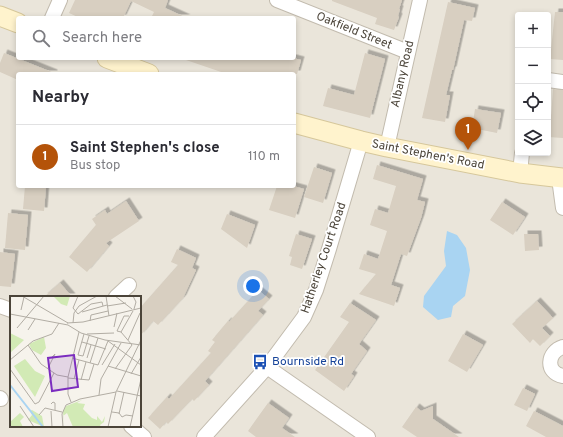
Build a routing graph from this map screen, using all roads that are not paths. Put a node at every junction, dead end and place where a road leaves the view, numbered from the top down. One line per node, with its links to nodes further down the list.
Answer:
1 (60, 0): 5 (street)
2 (277, 0): 7 (street, Oakfield Street)
3 (420, 0): 7 (street, Albany Road)
4 (0, 16): 6 (street)
5 (53, 16)
6 (16, 22)
7 (408, 52): 14 (street, Albany Road)
8 (112, 60): 9 (street)
9 (144, 72)
10 (551, 80): 11 (street)
11 (563, 82)
12 (296, 123): 13 (street, Saint Stephen's Road)
13 (361, 141): 14 (street, Saint Stephen's Road); 24 (street, Hatherley Court Road)
14 (387, 147): 16 (street, Saint Stephen's Road)
15 (522, 156): 16 (street)
16 (520, 173): 17 (street, Saint Stephen's Road)
17 (561, 178): 18 (street)
18 (563, 208)
19 (130, 284): 20 (street)
20 (117, 296)
21 (0, 306): 22 (street)
22 (10, 310)
23 (563, 347): 25 (street)
24 (267, 367): 28 (street, Hatherley Court Road); 29 (street)
25 (563, 376)
26 (132, 427): 27 (street)
27 (144, 437)
28 (204, 437)
29 (368, 437)

